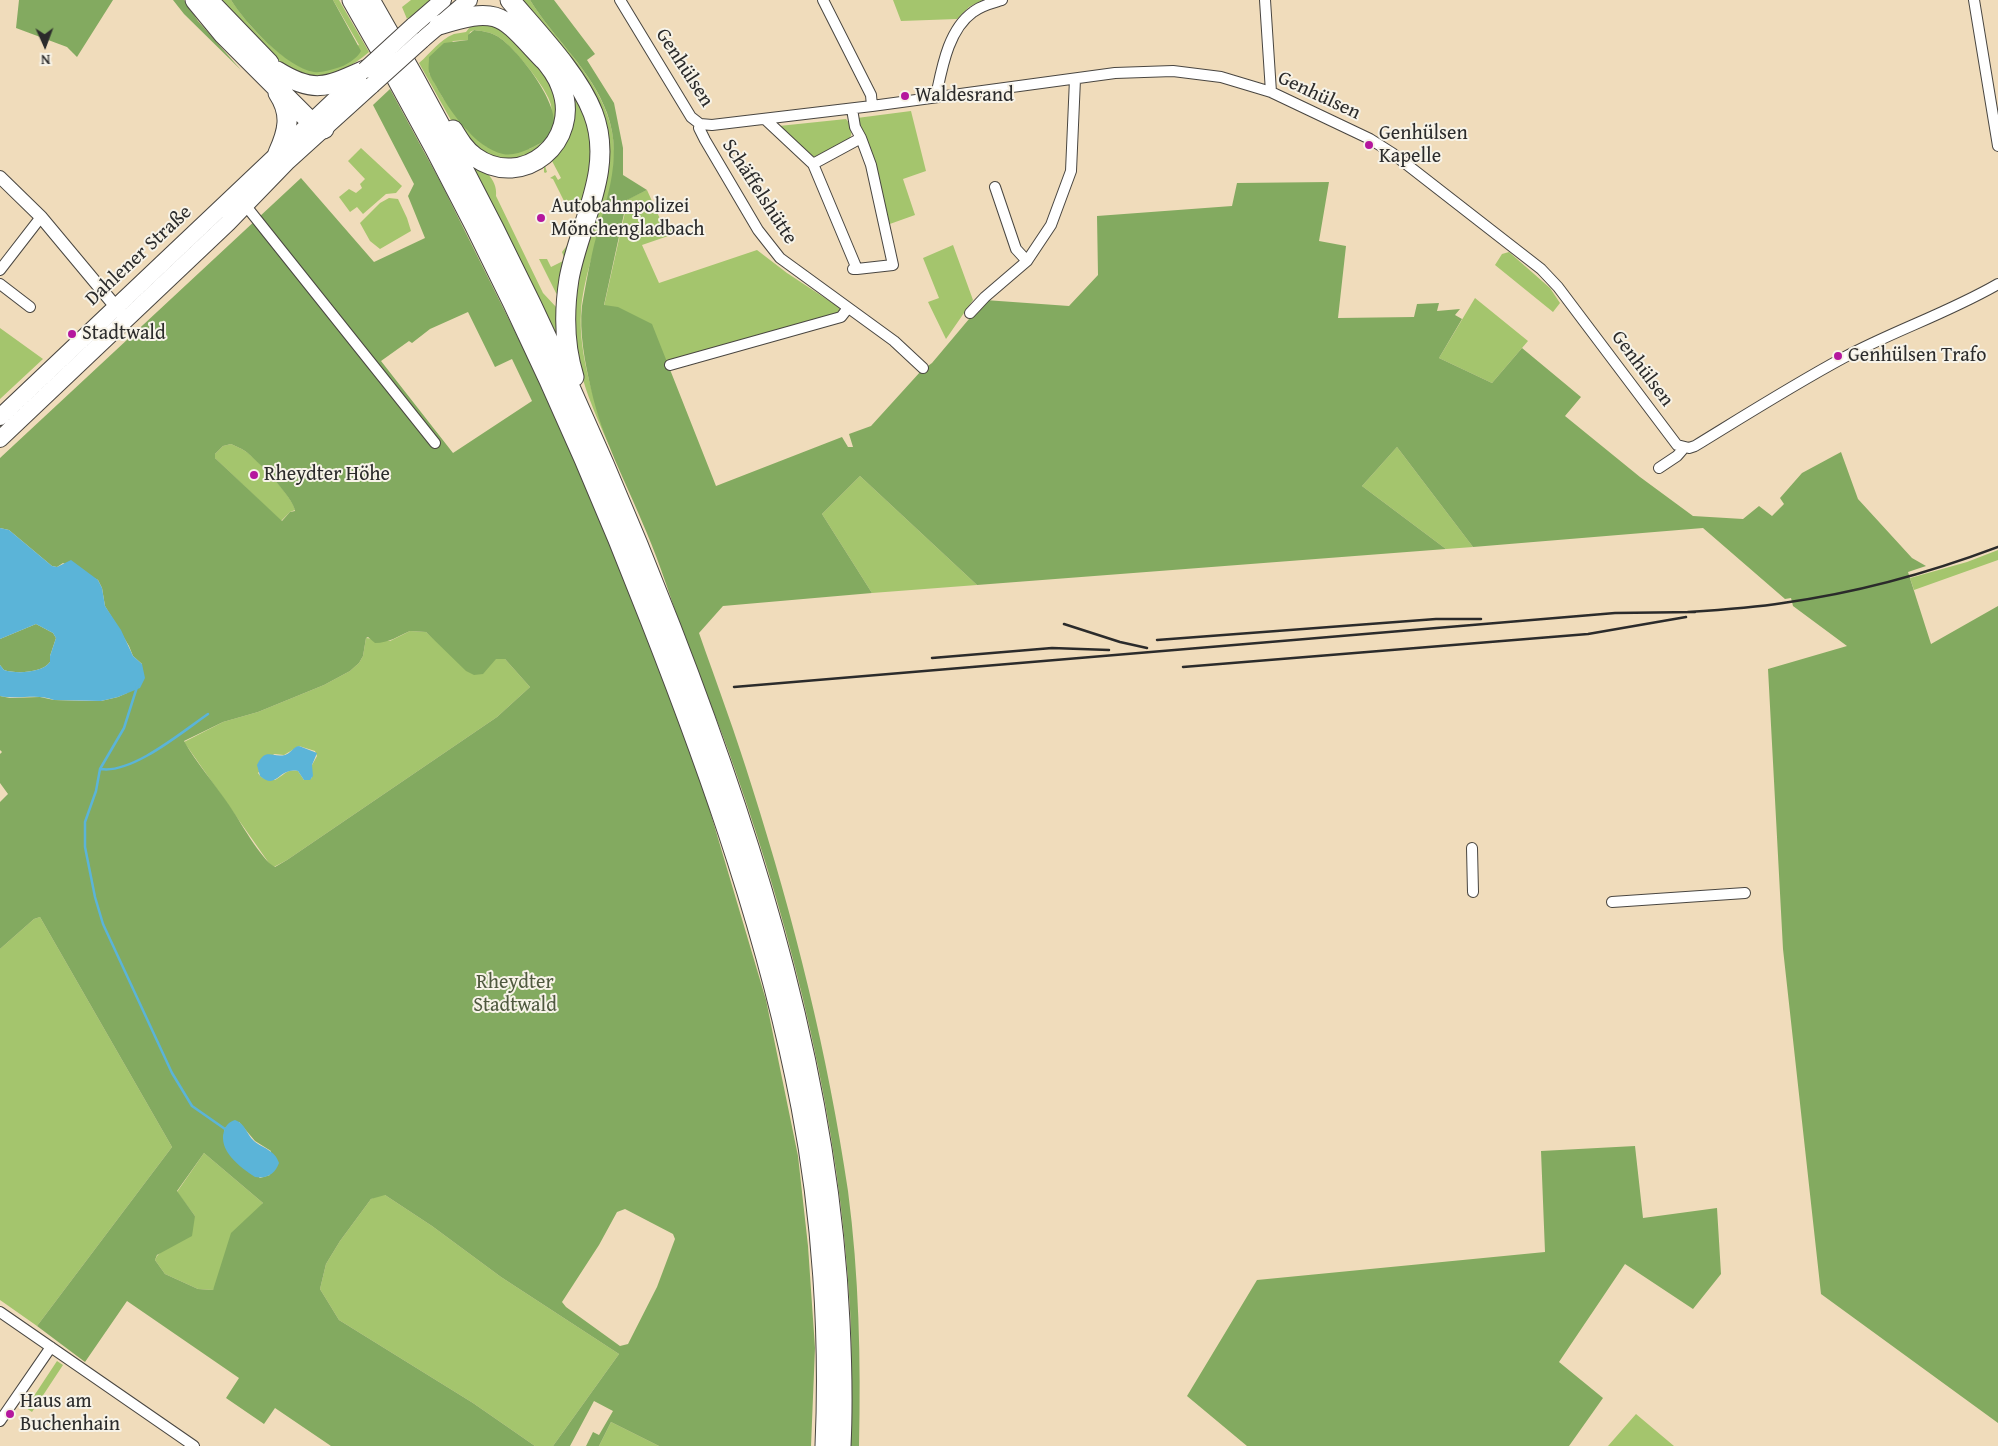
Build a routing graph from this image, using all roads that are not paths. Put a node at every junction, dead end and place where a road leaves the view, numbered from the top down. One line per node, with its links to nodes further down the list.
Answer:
1 (195, 0): 19 (highway)
2 (209, 0): 19 (highway)
3 (443, 0): 16 (main road)
4 (469, 0): 14 (main road)
5 (496, 0): 17 (highway)
6 (510, 0): 15 (highway)
7 (517, 0): 15 (highway)
8 (620, 0): 28 (street, Genhülsen)
9 (823, 0): 24 (street)
10 (1002, 0): 23 (street)
11 (1265, 0): 22 (street)
12 (1974, 0): 30 (street)
13 (358, 4): 18 (highway); 62 (highway)
14 (439, 25): 16 (main road); 17 (highway)
15 (537, 32): 52 (highway)
16 (418, 33): 20 (main road, bridge)
17 (544, 60): 18 (highway)
18 (411, 71): 52 (highway)
19 (273, 75): 20 (highway); 27 (highway); 31 (highway)
20 (369, 78): 27 (main road)
21 (1074, 79): 22 (street, Genhülsen); 23 (street, Genhülsen); 38 (street)
22 (1271, 92): 51 (street, Genhülsen)
23 (936, 96): 24 (street, Genhülsen)
24 (872, 106): 25 (street, Genhülsen)
25 (852, 109): 26 (street, Genhülsen); 29 (street)
26 (766, 120): 28 (street, Genhülsen); 32 (street)
27 (318, 122): 31 (main road); 35 (main road)
28 (700, 124): 43 (street, Schäffelshütte)
29 (861, 138): 32 (street); 32 (street)
30 (1998, 146)
31 (278, 153): 36 (main road)
32 (813, 164)
33 (0, 177): 37 (street)
34 (995, 187): 38 (street)
35 (246, 206): 36 (main road); 50 (street)
36 (224, 216): 44 (main road, Dahlener Straße)
37 (41, 217): 39 (street); 44 (street)
38 (1027, 261): 45 (street)
39 (0, 270)
40 (0, 284): 42 (street)
41 (1998, 284): 51 (street)
42 (30, 307)
43 (848, 308): 46 (street); 47 (street, Schäffelshütte)
44 (122, 313): 48 (main road, Dahlener Straße); 49 (main road, Dahlener Straße)
45 (970, 314)
46 (670, 365)
47 (923, 368)
48 (0, 418)
49 (0, 439)
50 (435, 443)
51 (1684, 448): 53 (street)
52 (600, 456): 63 (highway)
53 (1659, 468)
54 (1472, 848): 55 (street)
55 (1474, 892)
56 (1745, 893): 57 (street)
57 (1612, 902)
58 (0, 1312): 59 (street)
59 (51, 1347): 60 (street); 61 (street)
60 (0, 1421)
61 (194, 1446)
62 (825, 1446)
63 (840, 1446)

